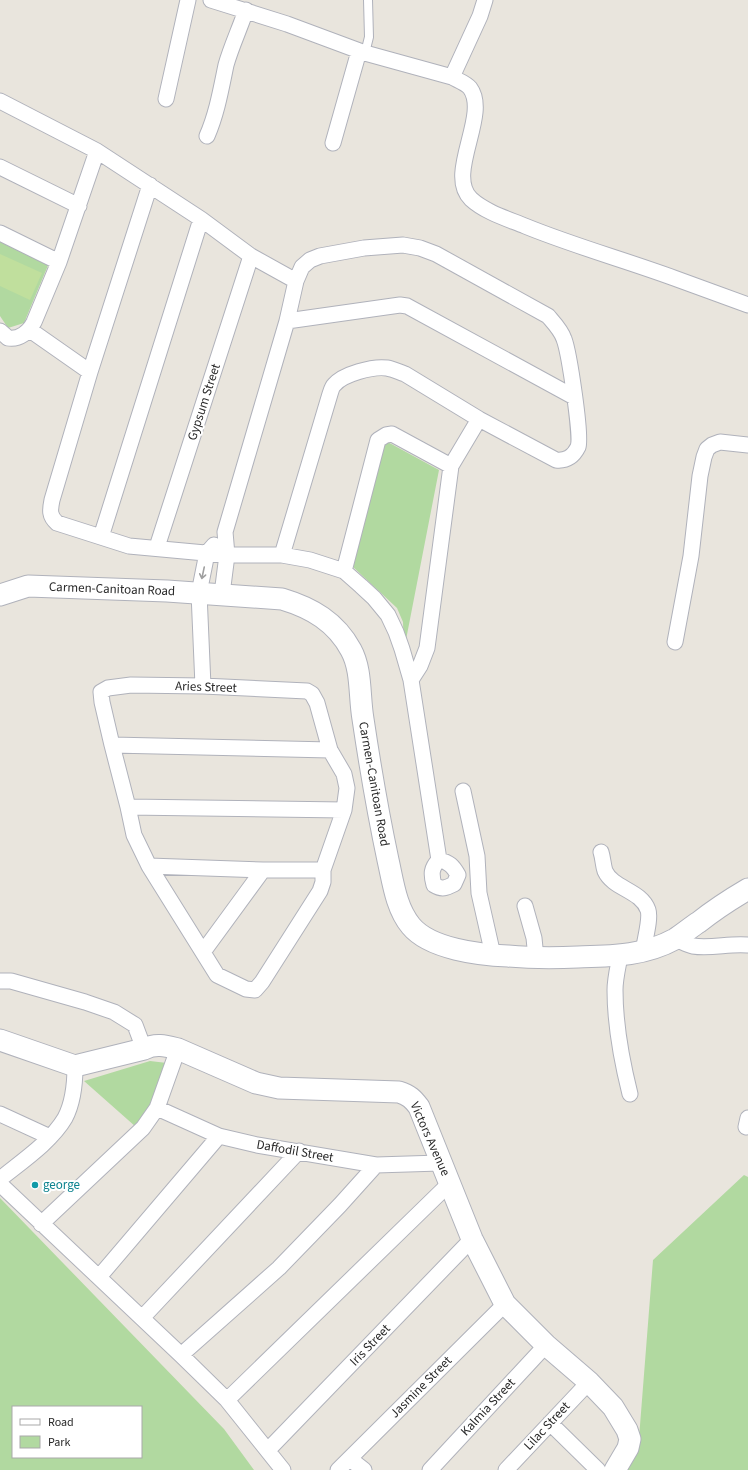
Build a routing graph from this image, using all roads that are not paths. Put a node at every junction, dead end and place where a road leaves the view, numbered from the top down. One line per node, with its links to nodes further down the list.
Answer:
1 (188, 0): 8 (street)
2 (211, 0): 5 (street)
3 (368, 0): 6 (lane)
4 (485, 0): 7 (street)
5 (246, 10): 6 (street); 10 (street)
6 (362, 52): 7 (street); 11 (street)
7 (452, 77): 21 (street)
8 (166, 99)
9 (0, 101): 12 (street)
10 (207, 136)
11 (333, 143)
12 (97, 151): 14 (street); 15 (street)
13 (0, 167): 15 (street)
14 (150, 185): 16 (street); 25 (street)
15 (79, 206): 19 (street)
16 (201, 219): 18 (street); 31 (street)
17 (0, 233): 19 (street)
18 (251, 256): 20 (street); 32 (street, Gypsum Street)
19 (58, 262): 23 (street)
20 (296, 281): 22 (street); 26 (street)
21 (748, 306)
22 (287, 320): 26 (street); 30 (street)
23 (30, 330): 24 (street); 25 (street)
24 (0, 331)
25 (90, 372): 31 (street)
26 (574, 397): 27 (street)
27 (479, 419): 29 (street); 35 (street)
28 (748, 445): 40 (street)
29 (451, 466): 36 (street); 41 (street)
30 (226, 532): 33 (street); 34 (street)
31 (101, 537): 32 (street)
32 (157, 548): 33 (street)
33 (207, 553): 34 (street); 37 (street, one-way to 37)
34 (227, 555): 35 (street); 38 (street)
35 (282, 555): 36 (street)
36 (344, 571): 41 (street)
37 (199, 593): 38 (main road, Carmen-Canitoan Road); 39 (main road, Carmen-Canitoan Road); 42 (street)
38 (222, 594): 59 (main road, Carmen-Canitoan Road)
39 (0, 595)
40 (676, 642)
41 (411, 680): 49 (street)
42 (203, 686): 43 (street, Aries Street); 44 (street, Aries Street)
43 (112, 745): 44 (street); 46 (street)
44 (330, 750): 47 (street)
45 (463, 791): 59 (street)
46 (128, 807): 47 (street); 50 (street)
47 (344, 810): 52 (street)
48 (602, 852): 58 (street)
49 (439, 860)
50 (148, 866): 51 (street); 57 (street)
51 (263, 870): 52 (street); 57 (street)
52 (323, 870): 57 (street)
53 (748, 889): 55 (main road, Carmen-Canitoan Road)
54 (525, 906): 61 (street)
55 (675, 939): 56 (street); 58 (main road, Carmen-Canitoan Road)
56 (748, 945)
57 (203, 952)
58 (643, 953): 60 (main road, Carmen-Canitoan Road)
59 (493, 955): 61 (main road, Carmen-Canitoan Road)
60 (620, 956): 61 (main road, Carmen-Canitoan Road); 67 (street)
61 (536, 958)
62 (0, 981): 64 (street)
63 (0, 1040): 66 (main road)
64 (144, 1049): 65 (main road, Victors Avenue); 66 (main road, Victors Avenue)
65 (178, 1049): 68 (street); 73 (main road, Victors Avenue)
66 (75, 1066): 71 (street)
67 (630, 1094)
68 (157, 1108): 70 (street, Daffodil Street); 78 (street)
69 (0, 1114): 71 (street)
70 (219, 1136): 72 (street, Daffodil Street); 80 (street)
71 (50, 1137): 75 (street)
72 (300, 1151): 74 (street, Daffodil Street); 82 (street)
73 (440, 1163): 74 (street, Daffodil Street); 76 (main road, Victors Avenue)
74 (376, 1165): 84 (street)
75 (0, 1179)
76 (450, 1183): 79 (main road, Victors Avenue); 86 (street)
77 (0, 1184): 78 (street)
78 (41, 1224): 80 (street)
79 (472, 1239): 81 (main road, Victors Avenue); 88 (street, Iris Street)
80 (99, 1277): 82 (street)
81 (505, 1304): 83 (main road, Victors Avenue); 89 (street, Jasmine Street)
82 (142, 1318): 84 (street)
83 (546, 1345): 85 (main road, Victors Avenue); 93 (street, Kalmia Street)
84 (182, 1355): 86 (street)
85 (589, 1382): 87 (street, Lilac Street); 96 (main road, Victors Avenue)
86 (227, 1400): 88 (street)
87 (550, 1423): 94 (street, Lilac Street); 95 (street)
88 (268, 1450): 90 (street)
89 (350, 1459): 91 (street, Jasmine Street); 92 (street)
90 (282, 1470)
91 (338, 1470)
92 (364, 1470)
93 (430, 1470)
94 (507, 1470)
95 (598, 1470)
96 (615, 1470)

